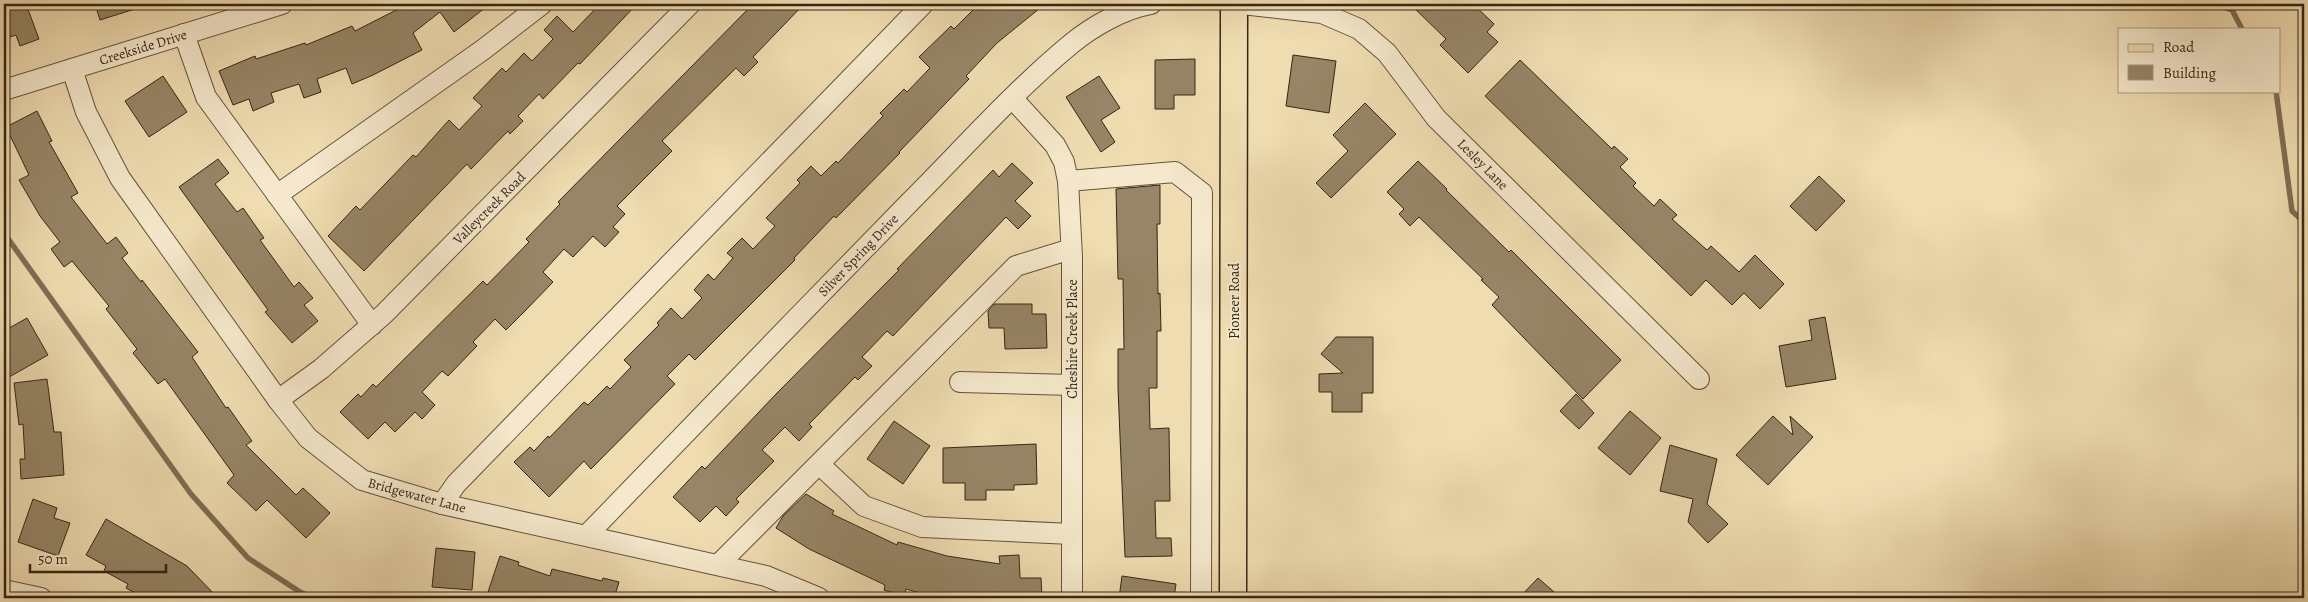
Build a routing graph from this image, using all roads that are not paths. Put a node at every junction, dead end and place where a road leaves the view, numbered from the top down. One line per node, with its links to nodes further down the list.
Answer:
1 (282, 4): 8 (street, Creekside Drive)
2 (542, 4): 13 (street)
3 (690, 4): 15 (street, Valleycreek Road)
4 (923, 4): 21 (street)
5 (1151, 4): 11 (street, Silver Spring Drive)
6 (1234, 4): 30 (main road, Pioneer Road)
7 (1242, 4): 16 (street, Lesley Lane)
8 (184, 34): 9 (street, Creekside Drive); 13 (street)
9 (72, 69): 10 (street, Creekside Drive); 19 (street, Bridgewater Lane)
10 (4, 90)
11 (1013, 98): 12 (street, Cheshire Creek Place); 23 (street, Silver Spring Drive)
12 (1068, 180): 14 (street, Cheshire Creek Place); 29 (street)
13 (277, 195): 15 (street)
14 (1072, 249): 18 (street, Cheshire Creek Place); 20 (street)
15 (372, 325): 19 (street, Valleycreek Road)
16 (1699, 379)
17 (960, 382): 18 (street)
18 (1072, 385): 22 (street, Cheshire Creek Place)
19 (278, 400): 21 (street, Bridgewater Lane)
20 (819, 464): 22 (street); 24 (street)
21 (442, 504): 23 (street, Bridgewater Lane)
22 (1072, 534): 28 (street, Cheshire Creek Place)
23 (587, 535): 24 (street, Bridgewater Lane)
24 (718, 565): 26 (street, Bridgewater Lane)
25 (4, 590): 27 (street)
26 (815, 597)
27 (41, 598)
28 (1072, 598)
29 (1201, 598)
30 (1233, 598)

